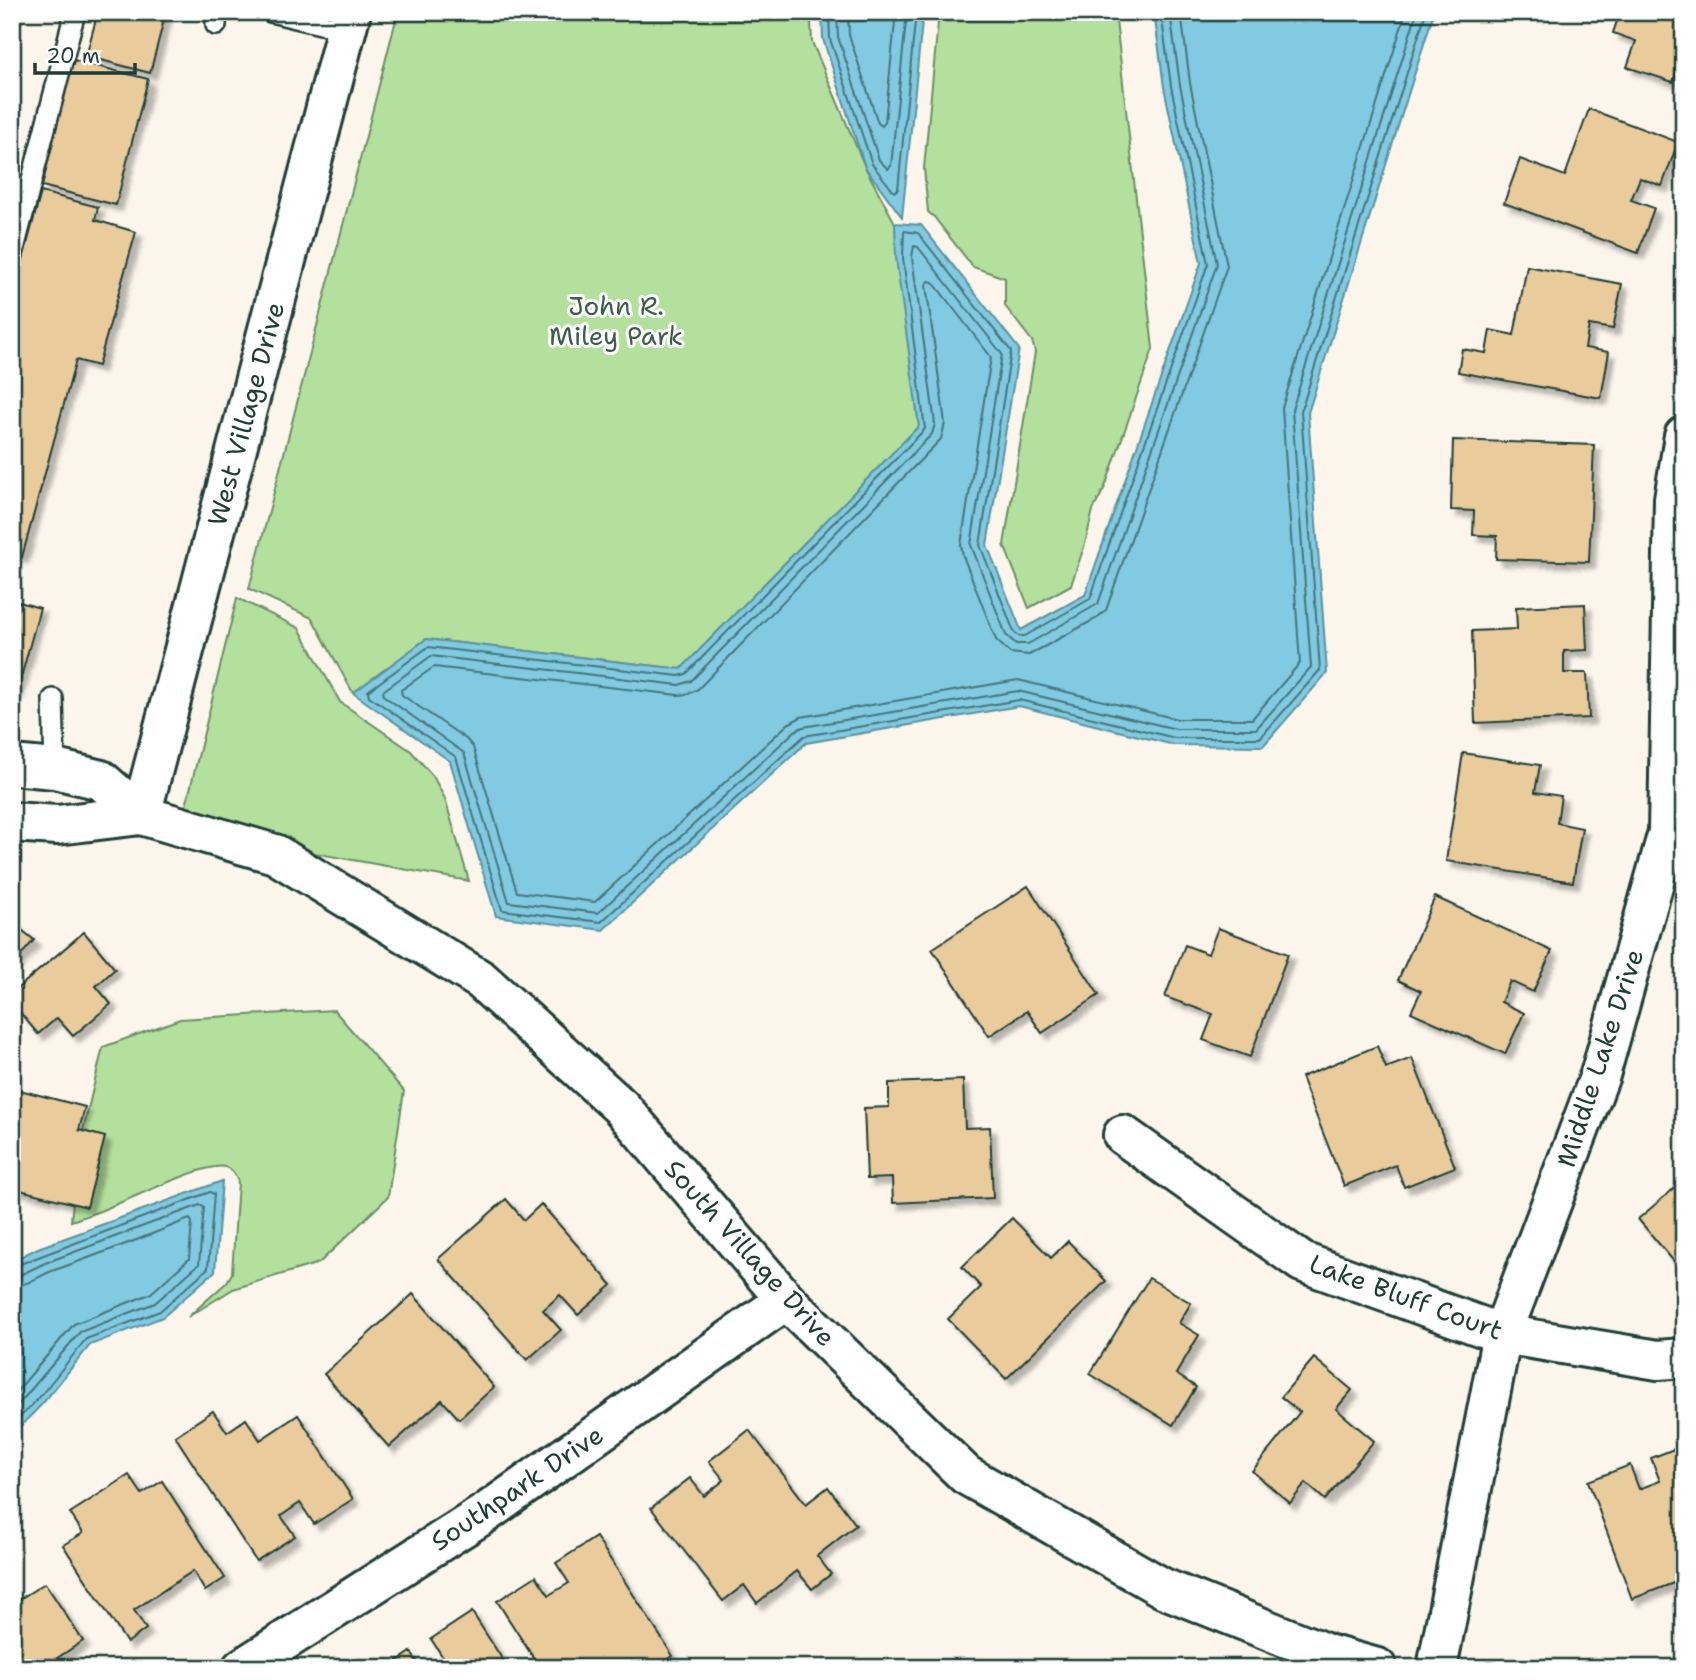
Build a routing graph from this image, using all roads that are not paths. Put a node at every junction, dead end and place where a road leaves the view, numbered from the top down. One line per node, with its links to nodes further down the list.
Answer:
1 (75, 12): 4 (lane)
2 (271, 12): 3 (lane)
3 (348, 21): 9 (street, West Village Drive)
4 (12, 257)
5 (1684, 436): 13 (street, Middle Lake Drive)
6 (53, 699): 8 (lane)
7 (12, 765): 8 (street, South Village Drive)
8 (55, 769): 9 (street, South Village Drive)
9 (141, 815): 10 (street, South Village Drive); 12 (street, South Village Drive)
10 (12, 822)
11 (1123, 1135): 13 (street, Lake Bluff Court)
12 (786, 1300): 15 (street, Southpark Drive); 16 (street, South Village Drive)
13 (1502, 1334): 14 (street, Lake Bluff Court); 17 (street, Middle Lake Drive)
14 (1684, 1358)
15 (242, 1668)
16 (1377, 1668)
17 (1437, 1668)

